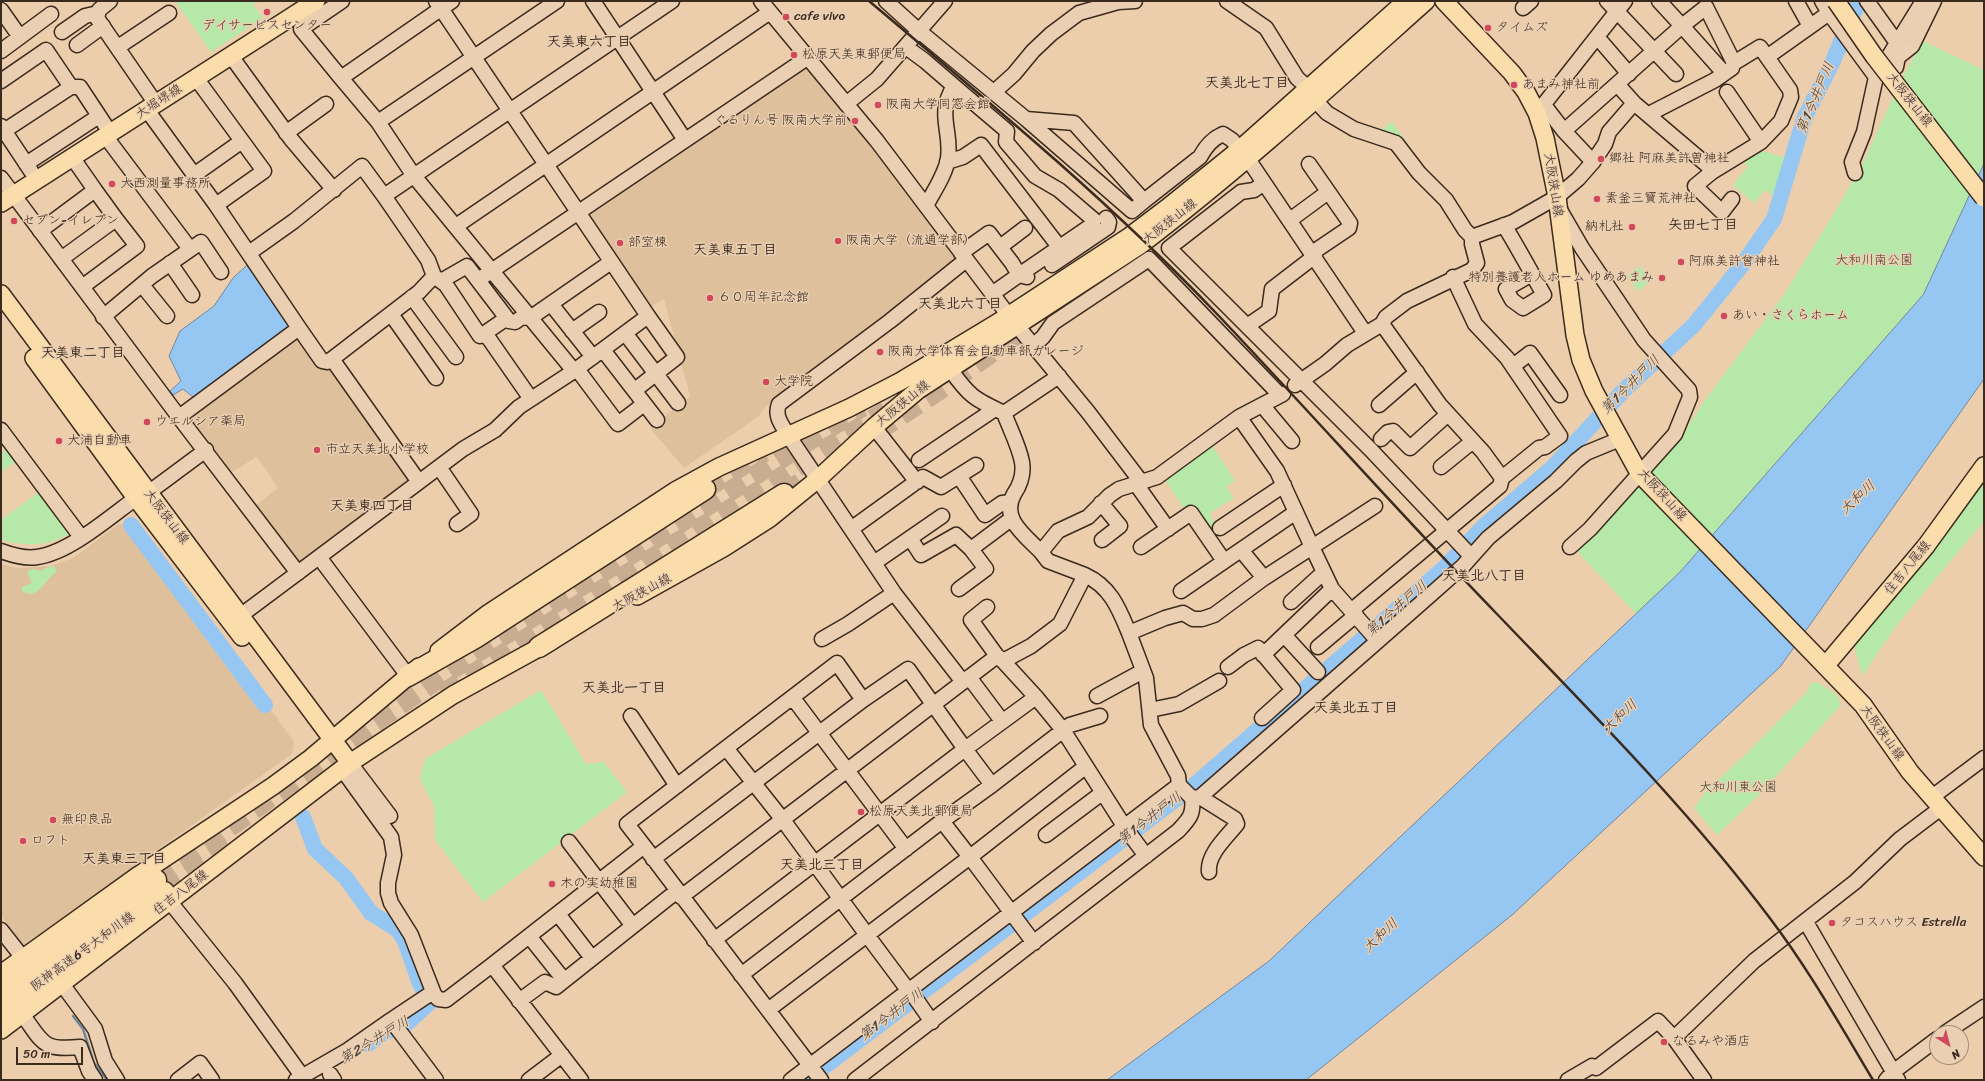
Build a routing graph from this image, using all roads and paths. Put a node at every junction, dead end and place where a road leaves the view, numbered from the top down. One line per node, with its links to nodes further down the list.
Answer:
1 (6, 1): 26 (street)
2 (110, 1): 34 (street)
3 (315, 1): 48 (main road, 大堀堺線)
4 (342, 1): 58 (street)
5 (557, 1): 50 (street)
6 (593, 1): 40 (street)
7 (672, 1): 40 (street)
8 (761, 1): 30 (street)
9 (886, 1): 33 (street)
10 (903, 1): 33 (street)
11 (945, 1): 37 (street)
12 (1135, 1): 64 (street)
13 (1227, 1): 66 (street)
14 (1406, 1): 66 (main road, 大阪狭山線)
15 (1426, 1): 66 (main road, 大阪狭山線)
16 (1444, 1): 71 (main road, 大阪狭山線)
17 (1607, 1): 27 (street)
18 (1659, 1): 35 (street)
19 (1796, 1): 36 (street)
20 (1822, 1): 28 (street)
21 (1849, 1): 52 (main road, 大阪狭山線)
22 (1867, 1): 42 (street)
23 (1923, 1): 42 (street)
24 (1937, 2): 52 (street)
25 (443, 4): 50 (street); 58 (street)
26 (1, 5)
27 (1622, 6): 41 (street); 46 (street)
28 (1832, 7): 36 (street); 56 (street); 103 (main road, 大阪狭山線, bridge)
29 (1, 10): 39 (street)
30 (770, 12): 51 (street); 63 (street)
31 (169, 13): 44 (street)
32 (51, 14): 39 (street)
33 (905, 17): 37 (street)
34 (101, 20): 38 (street); 43 (street); 44 (street)
35 (1682, 26): 46 (street); 53 (street); 53 (street)
36 (1810, 26): 49 (street)
37 (919, 31): 45 (street); 64 (street)
38 (62, 32)
39 (20, 37): 47 (street)
40 (618, 38): 63 (street); 72 (street)
41 (1598, 38): 54 (street); 71 (street)
42 (1897, 43): 56 (street)
43 (78, 45)
44 (118, 47): 70 (street)
45 (906, 47): 61 (street); 69 (street)
46 (1655, 50): 54 (street); 55 (street)
47 (1, 51)
48 (231, 56): 57 (main road, 大堀堺線); 79 (street)
49 (1767, 57): 53 (street); 83 (street)
50 (475, 58): 72 (street); 76 (street)
51 (807, 58): 69 (street); 82 (street)
52 (1896, 67): 97 (main road, 大阪狭山線)
53 (1729, 68): 73 (street)
54 (1629, 74): 60 (street)
55 (1676, 74)
56 (1876, 77): 92 (street)
57 (196, 78): 70 (main road, 大堀堺線); 81 (street)
58 (341, 78): 76 (street)
59 (1, 81): 62 (street)
60 (1617, 84): 67 (street); 78 (street)
61 (954, 86): 86 (street); 120 (street)
62 (71, 87): 74 (street); 77 (street)
63 (653, 92): 82 (street); 89 (street)
64 (994, 92): 75 (street)
65 (1727, 92): 83 (street)
66 (1312, 94): 84 (main road, 大阪狭山線); 118 (street)
67 (1634, 103): 73 (street); 87 (street)
68 (326, 104): 79 (street)
69 (846, 104): 109 (street)
70 (151, 107): 80 (main road, 大堀堺線); 93 (street)
71 (1540, 109): 78 (street); 107 (main road, 大阪狭山線)
72 (511, 111): 89 (street); 94 (street)
73 (1649, 114): 91 (street)
74 (99, 116): 80 (street); 88 (street)
75 (1026, 119): 106 (street); 106 (street)
76 (378, 122): 94 (street)
77 (3, 129): 88 (street)
78 (1564, 131): 87 (street)
79 (286, 133): 100 (street)
80 (108, 136): 85 (main road, 大堀堺線); 122 (street)
81 (242, 140): 93 (street); 108 (street)
82 (686, 140): 110 (street)
83 (1761, 142): 91 (street)
84 (1244, 154): 98 (street); 106 (street); 152 (main road, 大阪狭山線)
85 (72, 157): 96 (main road, 大堀堺線); 99 (street)
86 (948, 162): 109 (street); 120 (street)
87 (1593, 162): 107 (street)
88 (26, 164): 96 (street)
89 (546, 164): 110 (street); 115 (street)
90 (1309, 164): 101 (street)
91 (1712, 172): 105 (street)
92 (1855, 173)
93 (194, 174): 108 (street)
94 (414, 176): 102 (street); 115 (street)
95 (1, 178): 104 (street)
96 (37, 180): 104 (main road, 大堀堺線)
97 (1984, 180)
98 (1264, 183): 113 (street); 154 (street)
99 (95, 190): 111 (street); 117 (street)
100 (334, 190): 102 (street); 123 (street)
101 (1328, 192): 113 (street); 124 (street)
102 (384, 196): 134 (street)
103 (1984, 198)
104 (7, 199): 117 (street)
105 (1732, 199)
106 (1144, 201)
107 (1557, 201): 114 (street); 121 (street); 126 (main road, 大阪狭山線)
108 (216, 205): 123 (street)
109 (926, 206): 125 (street)
110 (579, 214): 128 (street); 130 (street)
111 (116, 218): 127 (street); 138 (street)
112 (1106, 218): 133 (street)
113 (1290, 220): 124 (street)
114 (1504, 225): 118 (street); 132 (street)
115 (456, 226): 130 (street)
116 (1025, 228): 119 (street)
117 (40, 231): 127 (street)
118 (1472, 237): 135 (street)
119 (1000, 248): 125 (street); 133 (street)
120 (1060, 248): 133 (street)
121 (1582, 248): 126 (street); 197 (street)
122 (190, 249): 129 (street); 131 (street)
123 (249, 253): 155 (street)
124 (1313, 255): 154 (street); 159 (street)
125 (964, 256): 140 (street); 186 (street)
126 (1564, 257): 188 (main road, 大阪狭山線)
127 (61, 259): 138 (street)
128 (611, 262): 143 (street); 148 (street)
129 (170, 263): 137 (street); 141 (street)
130 (493, 271): 136 (street); 150 (street)
131 (221, 272)
132 (1532, 274)
133 (1019, 275): 140 (street)
134 (437, 278): 136 (street); 142 (street); 157 (street)
135 (1453, 278): 153 (street); 164 (street)
136 (478, 280): 151 (street)
137 (142, 284): 147 (street); 149 (street)
138 (82, 287): 149 (street)
139 (1, 294): 207 (main road, 大阪狭山線)
140 (992, 294): 152 (street)
141 (192, 295)
142 (412, 297): 146 (street); 162 (street)
143 (551, 304): 150 (street); 156 (street)
144 (599, 312): 156 (street)
145 (1, 313): 207 (main road, 大阪狭山線)
146 (391, 314): 163 (street); 170 (street)
147 (167, 316)
148 (648, 316): 158 (street); 168 (street)
149 (103, 317): 181 (street)
150 (528, 317): 151 (street); 166 (street)
151 (509, 321): 157 (street)
152 (1013, 321): 160 (street); 165 (main road, 大阪狭山線); 186 (main road, 大阪狭山線)
153 (1382, 324): 159 (street); 167 (street)
154 (1246, 326): 171 (street)
155 (299, 328): 163 (street); 181 (street)
156 (572, 331): 161 (street)
157 (485, 333): 174 (street)
158 (625, 333): 161 (street); 168 (street)
159 (1365, 333): 171 (street)
160 (1033, 346): 169 (street); 177 (street)
161 (598, 354): 166 (street); 172 (street)
162 (456, 357)
163 (332, 359): 201 (street)
164 (1513, 366): 173 (street); 199 (street)
165 (950, 369): 179 (street); 184 (main road, 大阪狭山線)
166 (576, 370): 174 (street); 176 (street)
167 (1417, 372): 178 (street); 180 (street)
168 (656, 374): 172 (street); 175 (street)
169 (1058, 376): 179 (street); 203 (street)
170 (436, 378)
171 (1298, 383): 218 (street)
172 (635, 390): 176 (street)
173 (1560, 395)
174 (531, 399): 195 (street)
175 (678, 402)
176 (644, 404): 183 (street)
177 (1262, 405): 182 (street); 189 (street)
178 (1378, 405)
179 (999, 411): 192 (street); 208 (street)
180 (1448, 414): 187 (street); 190 (street)
181 (179, 417): 191 (street)
182 (1239, 417): 203 (street); 204 (street)
183 (657, 420)
184 (874, 427): 200 (main road, 大阪狭山線); 202 (street)
185 (1, 430): 219 (street)
186 (788, 435): 200 (street); 257 (main road, 大阪狭山線)
187 (1381, 439)
188 (1620, 440): 197 (main road, 大阪狭山線); 227 (street)
189 (1292, 441)
190 (1473, 441): 196 (street); 199 (street)
191 (206, 450): 207 (street); 233 (street)
192 (919, 460)
193 (976, 465): 198 (street)
194 (1984, 466): 253 (main road, 住吉八尾線)
195 (439, 467): 201 (street); 214 (street)
196 (1441, 467)
197 (1641, 475): 224 (street); 253 (main road, 大阪狭山線)
198 (959, 476): 202 (street); 208 (street)
199 (1502, 478): 218 (street)
200 (818, 479): 216 (street); 249 (main road, 大阪狭山線)
201 (418, 482): 230 (street)
202 (917, 482): 216 (street)
203 (1139, 484): 209 (street); 217 (street)
204 (1284, 485): 211 (street); 215 (street)
205 (705, 489): 257 (highway)
206 (784, 494): 249 (highway)
207 (142, 496): 219 (street); 244 (main road, 大阪狭山線); 272 (main road, 大阪狭山線)
208 (1011, 502): 213 (street)
209 (1102, 503): 221 (street); 229 (street)
210 (1375, 506): 223 (street)
211 (1296, 512): 223 (street); 226 (street)
212 (942, 516): 220 (street)
213 (1011, 519): 225 (street); 229 (street)
214 (457, 524)
215 (1220, 528)
216 (851, 529): 232 (street)
217 (1168, 529): 222 (street); 231 (street)
218 (1447, 529): 227 (street); 243 (street)
219 (81, 537): 228 (street)
220 (910, 538): 225 (street); 232 (street)
221 (1102, 540)
222 (1141, 547)
223 (1312, 547): 234 (street); 236 (street)
224 (1570, 548)
225 (971, 549): 237 (street)
226 (1241, 550): 231 (street); 236 (street)
227 (1465, 550): 247 (street)
228 (1, 551)
229 (1041, 552): 235 (street)
230 (319, 557): 233 (street); 257 (street)
231 (1224, 561): 239 (street)
232 (874, 563): 240 (street)
233 (298, 572): 244 (street)
234 (1324, 572): 238 (street); 241 (street)
235 (1085, 575): 245 (street); 252 (street)
236 (1264, 578): 245 (street)
237 (960, 589)
238 (1332, 589): 243 (street); 246 (street)
239 (1181, 591)
240 (894, 593): 248 (street); 258 (street)
241 (1291, 602)
242 (987, 607): 252 (street)
243 (1354, 613): 247 (street); 250 (street)
244 (240, 616): 272 (main road, 大阪狭山線)
245 (1129, 633): 255 (street)
246 (1284, 635): 251 (street); 256 (street)
247 (1372, 635): 284 (street)
248 (822, 639)
249 (540, 646): 276 (main road, 大阪狭山線)
250 (1318, 647)
251 (1263, 655): 254 (street); 268 (street)
252 (1000, 658): 258 (street); 261 (street)
253 (1823, 662): 285 (main road, 大阪狭山線)
254 (1228, 667)
255 (1143, 671): 260 (street); 265 (street)
256 (1318, 672)
257 (408, 676): 272 (main road, 大阪狭山線)
258 (966, 679): 264 (street); 269 (street)
259 (1219, 681): 265 (street)
260 (1096, 696)
261 (1036, 697): 269 (street); 270 (street)
262 (793, 698): 263 (street); 271 (street); 273 (street)
263 (863, 700): 264 (street); 271 (street)
264 (933, 705): 274 (street); 278 (street)
265 (1150, 710): 281 (street)
266 (631, 716): 282 (street)
267 (1100, 716): 270 (street)
268 (1262, 718)
269 (1002, 721): 274 (street)
270 (1063, 730): 277 (street); 280 (street)
271 (819, 733): 278 (street); 279 (street)
272 (328, 743): 276 (main road, 大阪狭山線); 313 (main road)
273 (726, 748): 279 (street); 282 (street)
274 (965, 749): 280 (street); 286 (street)
275 (1984, 758): 285 (street)
276 (346, 766): 301 (main road, 住吉八尾線); 322 (street)
277 (1085, 767): 283 (street); 296 (street)
278 (848, 770): 286 (street); 287 (street)
279 (754, 783): 287 (street); 297 (street)
280 (992, 785): 288 (street)
281 (1179, 785): 284 (street); 289 (street)
282 (677, 786): 292 (street)
283 (1102, 793): 289 (street); 290 (street)
284 (1195, 798): 295 (street); 299 (street)
285 (1937, 803): 294 (main road, 大阪狭山線); 306 (street)
286 (880, 813): 293 (street); 298 (street)
287 (782, 820): 298 (street); 302 (street)
288 (942, 821): 293 (street); 296 (street)
289 (1124, 827): 295 (street); 304 (street)
290 (1046, 835)
291 (569, 842): 300 (street)
292 (644, 846): 297 (street); 300 (street)
293 (906, 849): 303 (street)
294 (1983, 854)
295 (1146, 856): 312 (street)
296 (970, 857): 304 (street); 309 (street)
297 (653, 859): 302 (street)
298 (815, 863): 303 (street); 311 (street)
299 (1209, 872)
300 (599, 881): 305 (street); 307 (street)
301 (164, 891): 319 (main road, 住吉八尾線); 321 (highway, 阪神高速6号大和川線); 325 (highway, 阪神高速6号大和川線); 338 (street)
302 (679, 894): 307 (street); 311 (street)
303 (841, 899): 309 (street); 317 (street)
304 (1011, 912): 312 (street); 320 (street)
305 (558, 914): 310 (street); 314 (street)
306 (1806, 922): 332 (street); 337 (street)
307 (633, 926): 314 (street)
308 (1, 930): 313 (street)
309 (867, 935): 320 (street); 324 (street)
310 (529, 936): 315 (street); 318 (street)
311 (714, 940): 317 (street)
312 (1034, 942): 329 (street)
313 (23, 958): 316 (main road)
314 (592, 958): 318 (street)
315 (492, 966): 322 (street); 323 (street)
316 (1, 974)
317 (741, 974): 324 (street)
318 (564, 980): 323 (street)
319 (62, 984): 327 (main road, 住吉八尾線); 333 (street)
320 (909, 990): 329 (street); 336 (street)
321 (1, 994)
322 (428, 995): 328 (street)
323 (519, 1001): 335 (street)
324 (768, 1010): 336 (street)
325 (1, 1012)
326 (1982, 1013): 330 (street)
327 (22, 1014): 331 (main road, 住吉八尾線); 333 (street)
328 (391, 1020): 338 (street); 339 (street)
329 (932, 1021): 348 (street)
330 (1960, 1025)
331 (1, 1030)
332 (1674, 1038): 349 (street); 350 (street)
333 (89, 1046): 340 (street); 341 (street)
334 (1929, 1046): 337 (street)
335 (562, 1055): 344 (street); 345 (street)
336 (810, 1066): 346 (street); 347 (street)
337 (1892, 1077)
338 (299, 1078)
339 (434, 1079)
340 (95, 1080)
341 (117, 1080)
342 (178, 1080): 343 (street)
343 (212, 1080)
344 (529, 1080)
345 (581, 1080)
346 (791, 1080)
347 (821, 1080)
348 (855, 1080)
349 (1568, 1080)
350 (1704, 1080)

